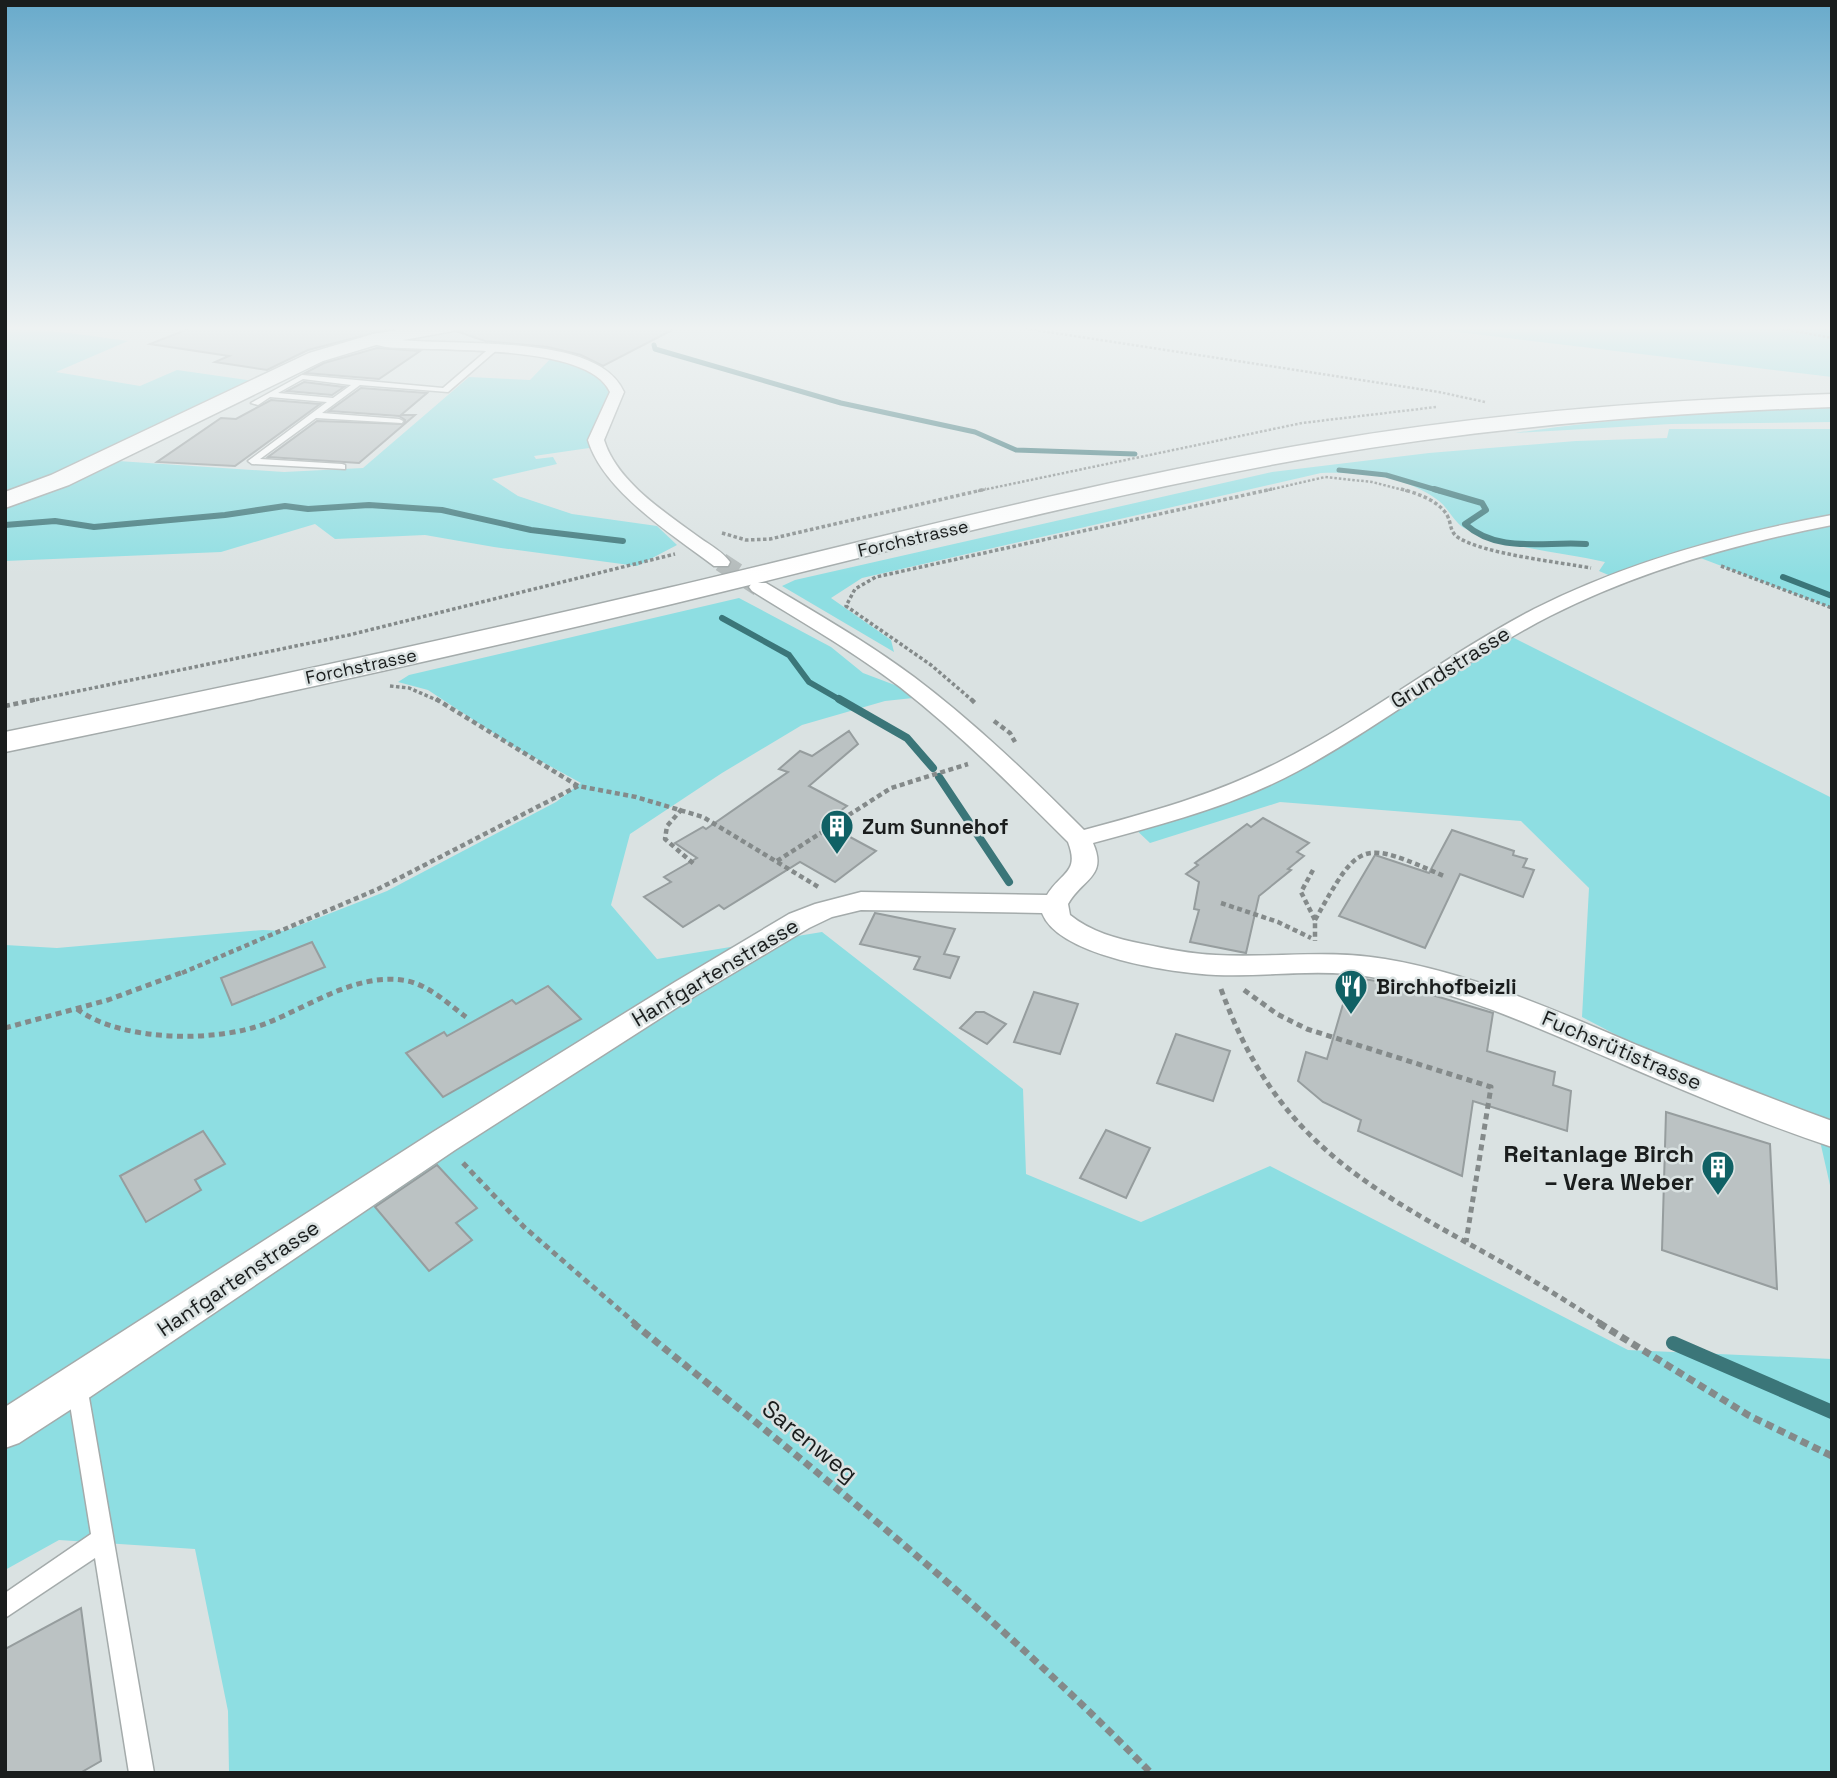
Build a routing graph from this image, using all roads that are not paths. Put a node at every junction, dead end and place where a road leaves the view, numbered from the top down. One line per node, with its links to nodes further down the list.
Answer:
1 (204, 410): 11 (main road)
2 (321, 410): 6 (lane)
3 (609, 410): 13 (street)
4 (1551, 410): 15 (main road, Forchstrasse)
5 (1646, 410): 9 (main road, Forchstrasse)
6 (314, 415): 7 (lane); 10 (lane)
7 (399, 421)
8 (1704, 428): 9 (main road)
9 (1255, 461): 16 (main road, Forchstrasse)
10 (342, 467)
11 (5, 501)
12 (1832, 520): 17 (street, Grundstrasse)
13 (721, 562)
14 (760, 587): 17 (street)
15 (5, 728)
16 (5, 741)
17 (1079, 839): 18 (street)
18 (1055, 904): 19 (street, Fuchsrütistrasse); 21 (street, Hanfgartenstrasse)
19 (1312, 952): 20 (street, Fuchsrütistrasse)
20 (1832, 1134)
21 (77, 1384): 22 (street, Hanfgartenstrasse); 23 (lane)
22 (5, 1429)
23 (104, 1538): 24 (lane); 25 (lane)
24 (5, 1607)
25 (142, 1773)

